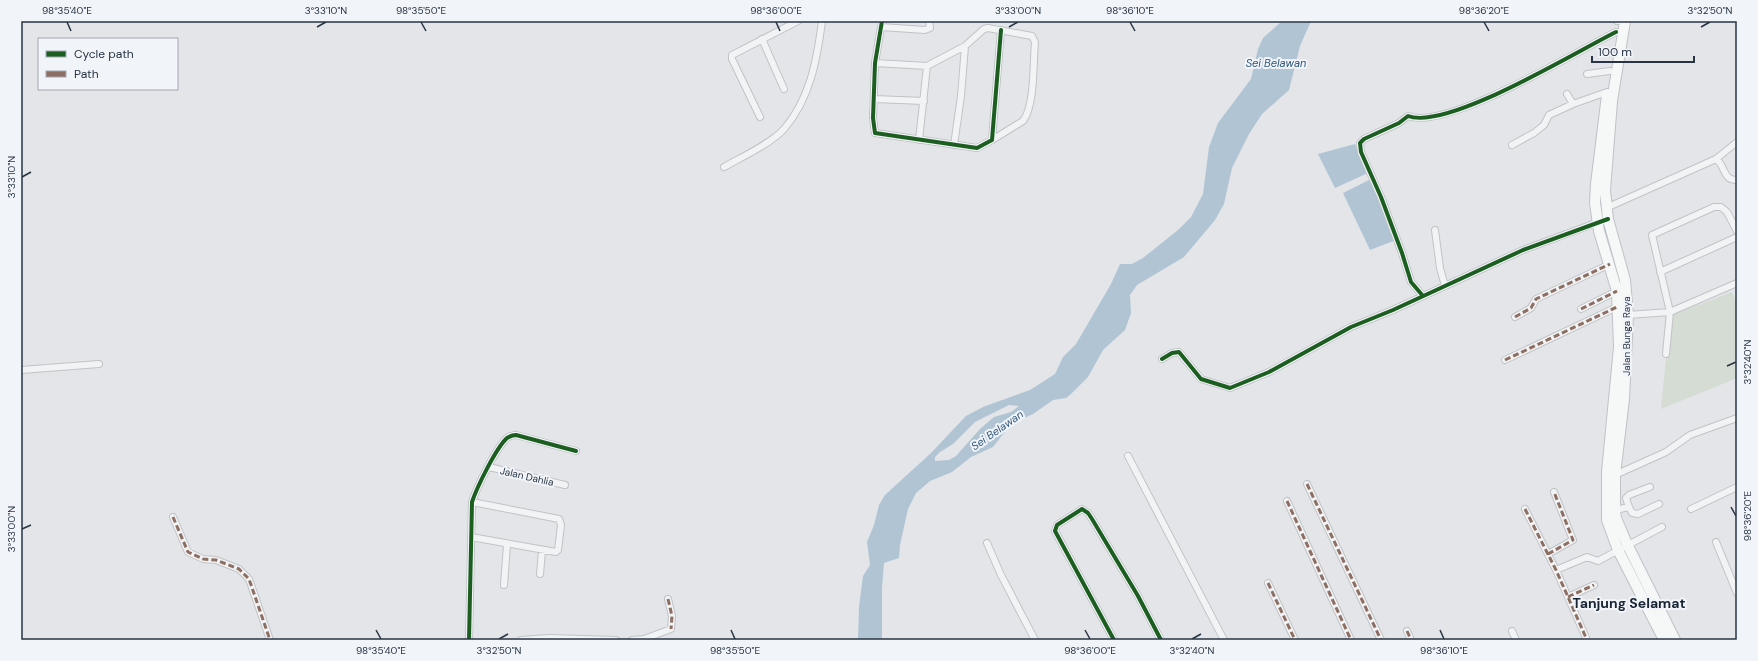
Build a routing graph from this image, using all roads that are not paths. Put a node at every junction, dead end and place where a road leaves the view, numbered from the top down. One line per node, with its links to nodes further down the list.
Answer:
1 (798, 21): 8 (street)
2 (822, 21): 27 (street)
3 (929, 21): 5 (street)
4 (1624, 21): 29 (main road, Jalan Bunga Raya)
5 (882, 24): 10 (street)
6 (1617, 24): 12 (main road, Jalan Bunga Raya); 40 (street)
7 (1001, 30): 9 (street); 22 (street); 22 (street)
8 (762, 39): 14 (street); 20 (street)
9 (965, 46): 11 (street); 24 (street)
10 (875, 63): 11 (street); 17 (street)
11 (927, 66): 18 (street)
12 (1610, 71): 13 (street); 15 (main road, Jalan Bunga Raya)
13 (1587, 74)
14 (784, 89)
15 (1607, 92): 19 (street); 31 (main road, Jalan Bunga Raya)
16 (1567, 94): 19 (street)
17 (874, 99): 18 (street); 21 (street)
18 (924, 101): 21 (street)
19 (1573, 104): 25 (street)
20 (760, 117)
21 (919, 140): 24 (street)
22 (992, 140): 24 (street)
23 (1737, 142): 26 (street)
24 (954, 145)
25 (1512, 145)
26 (1716, 159): 28 (street); 29 (street)
27 (724, 167)
28 (1737, 180)
29 (1606, 208): 30 (main road, Jalan Bunga Raya)
30 (1608, 219): 31 (street); 44 (main road, Jalan Bunga Raya)
31 (1597, 223): 35 (main road, Jalan Bunga Raya); 38 (street)
32 (1435, 230): 38 (street)
33 (1737, 231): 36 (street)
34 (1737, 237): 36 (street)
35 (1610, 264): 39 (main road, Jalan Bunga Raya); 45 (street)
36 (1660, 272): 43 (street)
37 (1737, 283): 43 (street)
38 (1445, 286): 40 (street)
39 (1617, 290): 41 (main road, Jalan Bunga Raya); 42 (street)
40 (1423, 296): 48 (street)
41 (1617, 306): 46 (main road, Jalan Bunga Raya); 49 (street)
42 (1581, 308)
43 (1670, 312): 44 (street); 47 (street)
44 (1628, 315): 46 (main road, Jalan Bunga Raya)
45 (1515, 317)
46 (1623, 332): 56 (main road, Jalan Bunga Raya); 76 (main road, Jalan Bunga Raya)
47 (1666, 354)
48 (1162, 359)
49 (1506, 360)
50 (99, 364): 51 (street)
51 (21, 370)
52 (1737, 418): 56 (street)
53 (576, 451): 55 (street)
54 (1128, 456): 97 (street)
55 (489, 468): 58 (street, Jalan Dahlia); 63 (street)
56 (1615, 475): 67 (main road, Jalan Bunga Raya)
57 (1307, 484): 100 (street)
58 (565, 485)
59 (1650, 487): 65 (street)
60 (1737, 487): 68 (street)
61 (1554, 492): 78 (street)
62 (1287, 501): 99 (street)
63 (472, 502): 71 (street); 77 (street)
64 (1659, 504): 65 (street)
65 (1629, 507): 67 (street)
66 (1525, 510): 78 (street)
67 (1615, 510): 74 (main road, Jalan Bunga Raya)
68 (1691, 510)
69 (173, 517): 89 (street)
70 (1662, 527): 74 (street)
71 (471, 537): 75 (street); 90 (street)
72 (1716, 542): 84 (street)
73 (987, 543): 94 (street)
74 (1627, 544): 76 (street); 105 (main road, Jalan Bunga Raya)
75 (507, 545): 77 (street); 82 (street)
76 (1618, 550): 79 (street); 104 (main road, Jalan Bunga Raya)
77 (542, 551): 80 (street)
78 (1548, 554): 79 (street)
79 (1556, 570): 85 (street)
80 (540, 574)
81 (1268, 583): 98 (street)
82 (504, 585)
83 (1594, 585): 85 (street)
84 (1737, 593)
85 (1568, 597): 103 (street)
86 (668, 599): 93 (street)
87 (1407, 631): 101 (street)
88 (1512, 631): 102 (street)
89 (270, 640)
90 (469, 640)
91 (521, 640): 92 (street)
92 (616, 640)
93 (632, 640)
94 (1035, 640)
95 (1114, 640): 96 (street)
96 (1161, 640)
97 (1224, 640)
98 (1295, 640)
99 (1351, 640)
100 (1381, 640)
101 (1411, 640)
102 (1516, 640)
103 (1587, 640)
104 (1664, 640)
105 (1675, 640)

